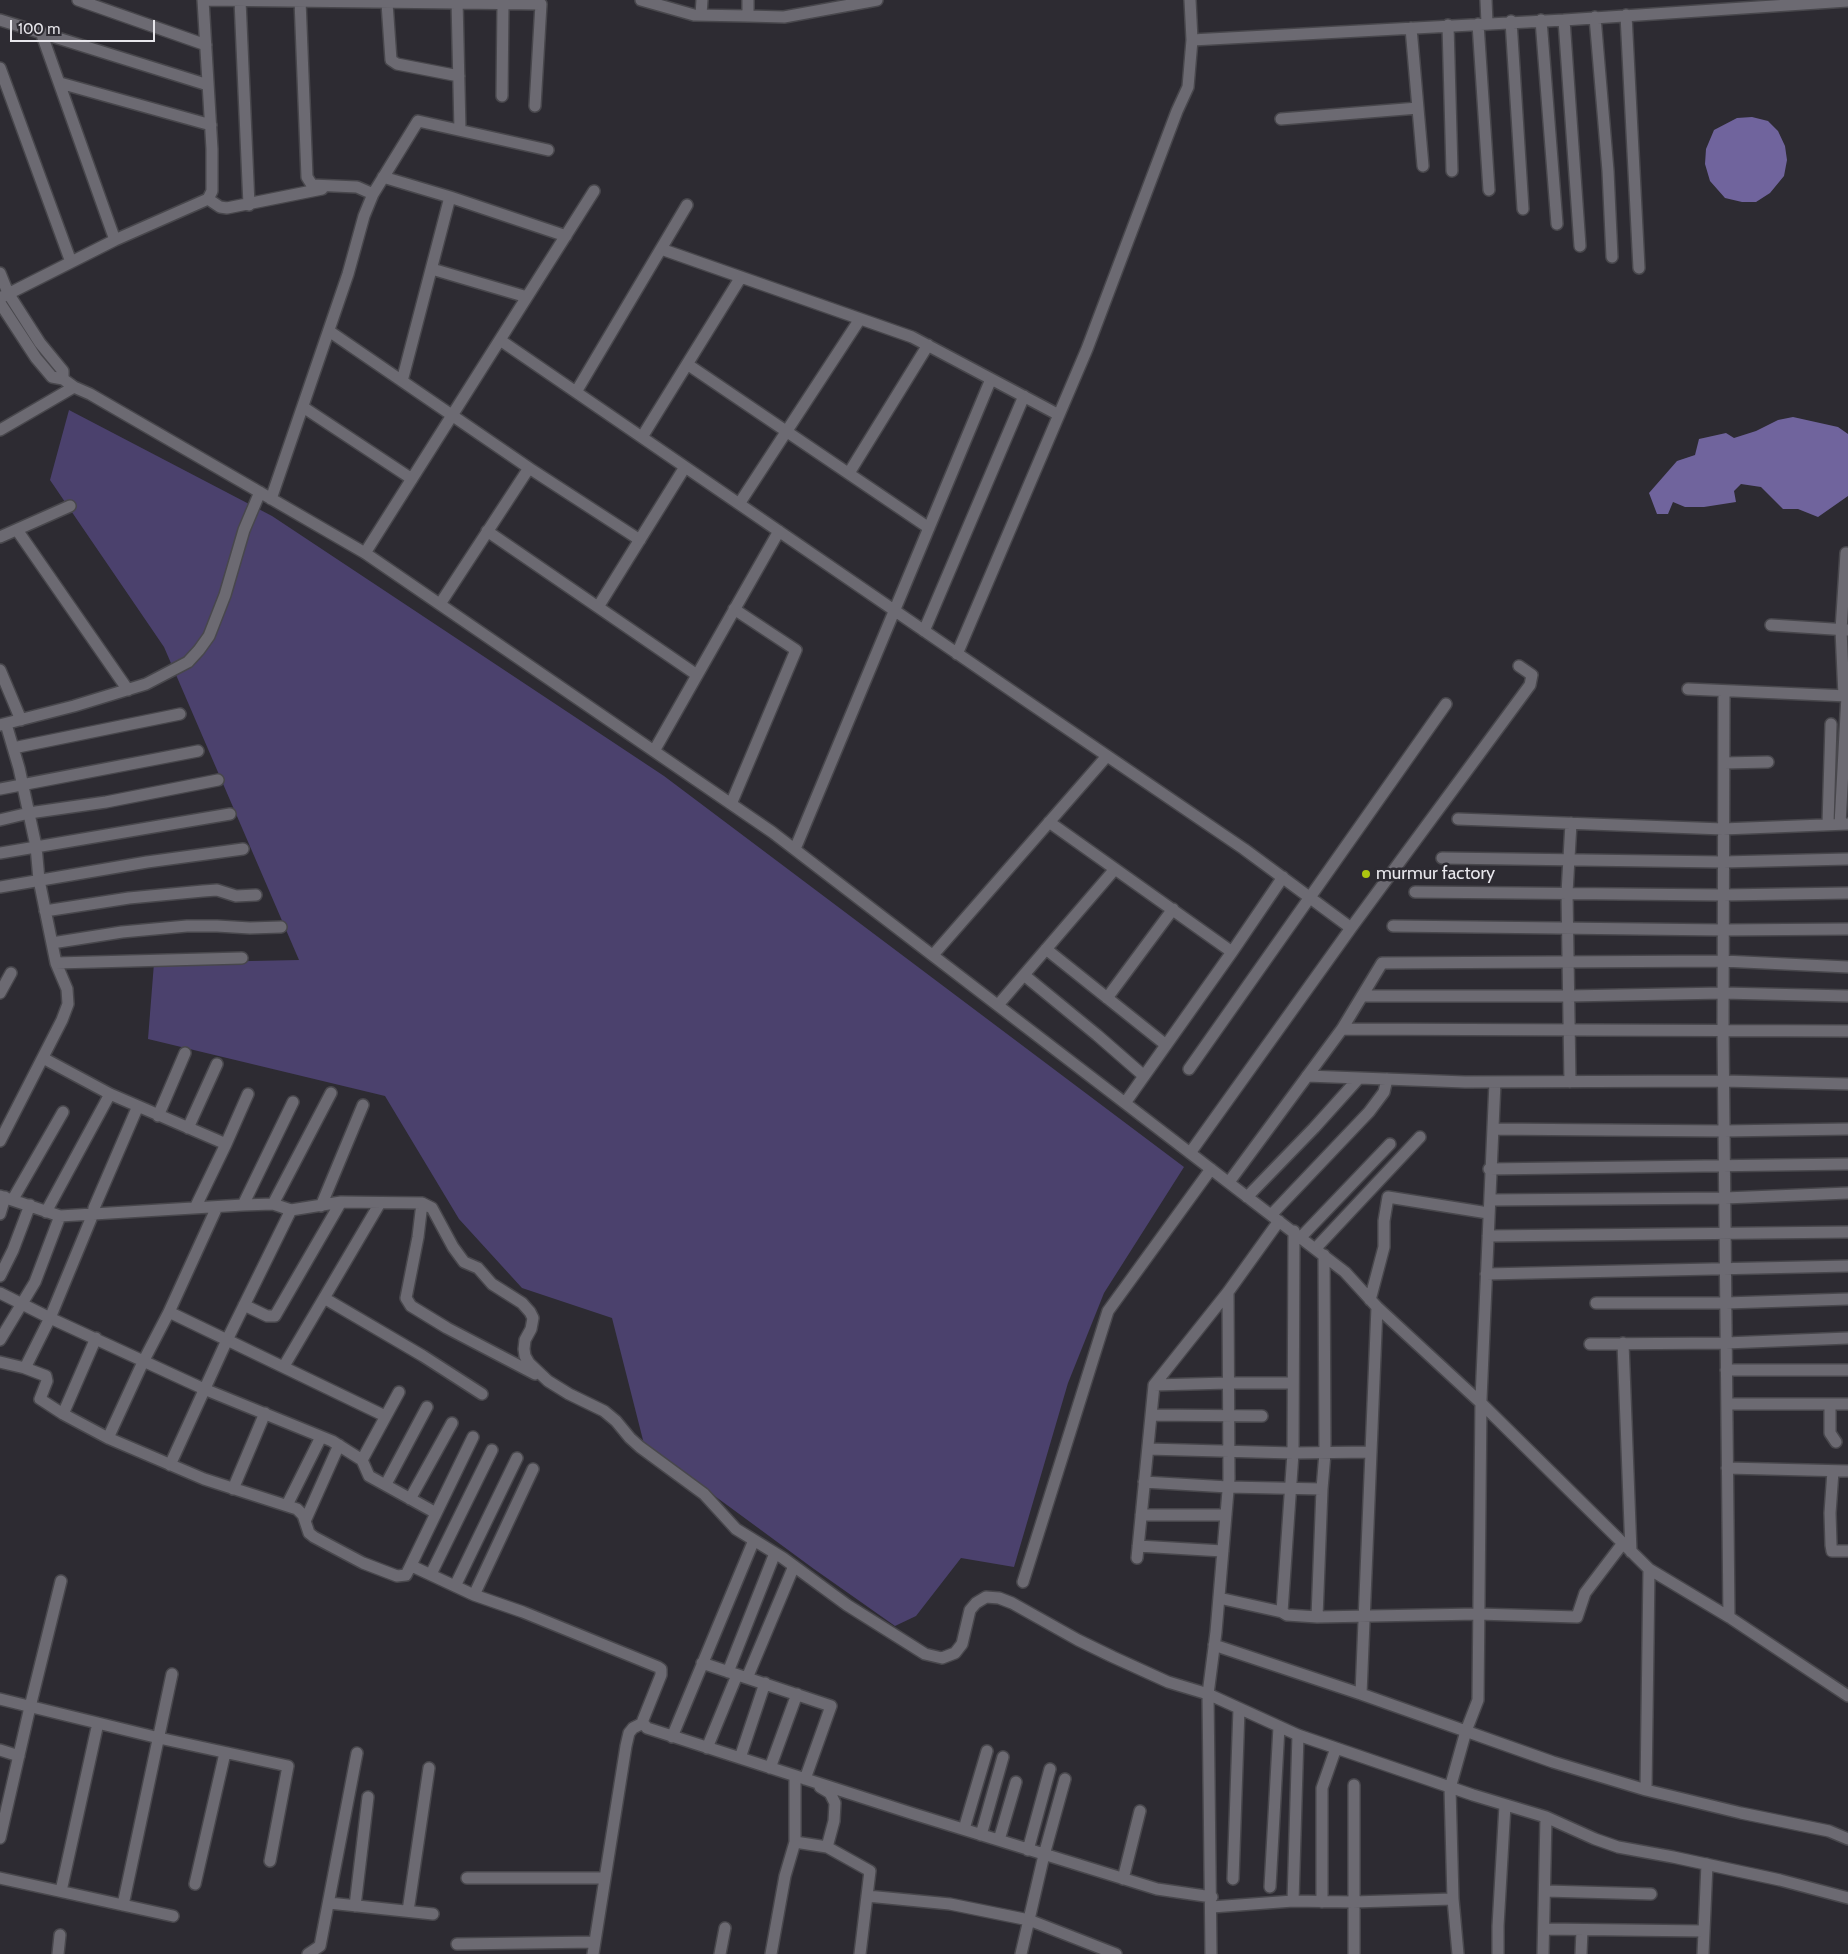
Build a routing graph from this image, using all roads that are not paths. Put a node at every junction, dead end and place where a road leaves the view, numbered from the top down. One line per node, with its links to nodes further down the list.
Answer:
1 (78, 0): 32 (street)
2 (203, 0): 32 (street)
3 (207, 0): 4 (street)
4 (240, 0): 11 (street); 53 (street)
5 (641, 0): 19 (street)
6 (702, 0): 19 (street)
7 (748, 0): 21 (street)
8 (877, 0): 12 (street)
9 (1190, 0): 31 (street)
10 (1486, 0): 27 (street)
11 (300, 1): 15 (street); 47 (street)
12 (863, 1): 18 (street)
13 (1848, 1): 16 (street)
14 (457, 2): 15 (street); 17 (street); 34 (street)
15 (387, 3): 34 (street)
16 (1764, 3): 20 (street)
17 (503, 4): 37 (street); 38 (street)
18 (823, 5): 21 (street)
19 (701, 15): 21 (street)
20 (1626, 15): 22 (street); 63 (street)
21 (748, 16)
22 (1596, 17): 25 (street); 61 (street)
23 (0, 20): 30 (street)
24 (1541, 20): 25 (street); 26 (street); 56 (street)
25 (1564, 20): 59 (street)
26 (1511, 21): 27 (street); 55 (street)
27 (1482, 24): 28 (street); 48 (street)
28 (1448, 25): 29 (street); 45 (street)
29 (1411, 28): 31 (street); 39 (street)
30 (42, 35): 35 (street); 36 (street)
31 (1192, 40): 83 (street)
32 (206, 45): 36 (street)
33 (0, 68): 62 (street)
34 (459, 76): 42 (street)
35 (60, 83): 41 (street); 58 (street)
36 (208, 85): 41 (street)
37 (502, 96)
38 (535, 106)
39 (1418, 108): 40 (street); 44 (street)
40 (1281, 119)
41 (211, 124): 52 (street)
42 (460, 130): 43 (street); 46 (street)
43 (548, 150)
44 (1423, 166)
45 (1452, 171)
46 (383, 177): 50 (street); 51 (street)
47 (336, 186): 50 (street); 53 (street)
48 (1489, 190)
49 (594, 191): 57 (street)
50 (373, 194): 71 (street)
51 (450, 197): 57 (street); 64 (street)
52 (208, 199): 53 (street); 58 (street)
53 (249, 205)
54 (687, 205): 60 (street)
55 (1523, 209)
56 (1556, 224)
57 (566, 236): 68 (street)
58 (115, 240): 62 (street)
59 (1580, 246)
60 (661, 249): 66 (street); 79 (street)
61 (1612, 257)
62 (71, 262): 67 (street)
63 (1639, 268)
64 (432, 269): 68 (street); 77 (street)
65 (0, 273): 67 (street)
66 (741, 277): 70 (street); 74 (street)
67 (4, 295): 75 (street)
68 (527, 297): 72 (street)
69 (0, 303): 75 (street)
70 (860, 319): 73 (street); 85 (street)
71 (329, 330): 77 (street); 81 (street)
72 (500, 340): 79 (street); 82 (street)
73 (928, 345): 76 (street); 89 (street)
74 (687, 364): 85 (street); 86 (street)
75 (64, 379): 78 (street)
76 (991, 379): 80 (street); 95 (street)
77 (402, 381): 82 (street)
78 (74, 387): 84 (street); 91 (street)
79 (576, 392): 86 (street)
80 (1024, 396): 83 (street); 110 (street)
81 (303, 407): 90 (street); 92 (street)
82 (452, 415): 88 (street); 90 (street)
83 (1059, 415): 112 (street)
84 (0, 430)
85 (787, 430): 89 (street); 93 (street)
86 (642, 437): 87 (street)
87 (685, 467): 93 (street); 100 (street)
88 (528, 468): 97 (street); 100 (street)
89 (849, 473): 95 (street)
90 (412, 479): 101 (street)
91 (260, 492): 92 (street); 118 (street)
92 (271, 499): 101 (street)
93 (739, 504): 98 (street)
94 (70, 506): 96 (street)
95 (929, 528): 107 (street)
96 (17, 530): 99 (street); 118 (street)
97 (487, 531): 103 (street); 104 (street)
98 (779, 531): 106 (street); 107 (street)
99 (0, 538)
100 (640, 540): 104 (street)
101 (365, 553): 103 (street)
102 (1847, 555): 105 (street)
103 (440, 604): 128 (street)
104 (598, 607): 116 (street)
105 (1846, 608): 109 (street)
106 (734, 609): 116 (street); 135 (street)
107 (894, 611): 110 (street); 147 (street)
108 (1771, 625): 109 (street)
109 (1845, 630): 111 (street)
110 (924, 631): 112 (street)
111 (1845, 650): 115 (street)
112 (958, 654): 129 (street)
113 (1519, 666): 167 (street)
114 (0, 670): 123 (street)
115 (1846, 671): 120 (street)
116 (697, 675): 128 (street)
117 (1688, 689): 119 (street)
118 (128, 690): 123 (street)
119 (1724, 692): 120 (street); 131 (street)
120 (1846, 696): 143 (street)
121 (1446, 704): 162 (street)
122 (180, 714): 126 (street)
123 (21, 720): 125 (street)
124 (1830, 724): 142 (street)
125 (3, 725): 126 (street)
126 (13, 748): 133 (street)
127 (198, 751): 133 (street)
128 (654, 751): 135 (street)
129 (1107, 756): 140 (street); 154 (street)
130 (1768, 762): 131 (street)
131 (1724, 763): 144 (street)
132 (218, 780): 136 (street)
133 (22, 785): 134 (street); 136 (street)
134 (0, 789)
135 (731, 804): 147 (street)
136 (29, 814): 139 (street); 145 (street)
137 (230, 814): 145 (street)
138 (1458, 819): 141 (street)
139 (0, 820)
140 (1049, 822): 153 (street); 174 (street)
141 (1571, 823): 144 (street); 151 (street)
142 (1828, 824): 143 (street); 144 (street)
143 (1844, 824)
144 (1723, 829): 152 (street)
145 (36, 846): 148 (street); 155 (street)
146 (243, 849): 155 (street)
147 (794, 849): 174 (street)
148 (0, 853)
149 (1442, 858): 151 (street)
150 (1848, 859): 152 (street)
151 (1568, 860): 152 (street); 158 (street)
152 (1723, 862): 161 (street)
153 (1115, 868): 163 (street); 172 (street)
154 (1282, 877): 162 (street); 173 (street)
155 (39, 880): 156 (street); 164 (street)
156 (0, 887)
157 (1415, 892): 158 (street)
158 (1567, 893): 161 (street); 168 (street)
159 (1848, 893): 161 (street)
160 (256, 895): 164 (street)
161 (1723, 895): 170 (street)
162 (1310, 898): 167 (street); 197 (street)
163 (1173, 909): 173 (street); 187 (street)
164 (45, 912): 171 (street)
165 (1394, 926): 168 (street)
166 (281, 927): 171 (street)
167 (1351, 928): 223 (street)
168 (1568, 928): 170 (street); 177 (street)
169 (1848, 929): 170 (street)
170 (1723, 930): 176 (street)
171 (52, 943): 178 (street)
172 (1046, 949): 181 (street); 187 (street)
173 (1232, 952): 193 (street)
174 (933, 956): 188 (street)
175 (242, 958): 178 (street)
176 (1723, 961): 177 (street); 179 (street); 183 (street)
177 (1569, 962): 184 (street); 185 (street)
178 (56, 963): 195 (street)
179 (1848, 967)
180 (11, 973): 182 (street)
181 (1024, 975): 188 (street); 198 (street)
182 (0, 993)
183 (1723, 993): 185 (street); 186 (street); 191 (street)
184 (1362, 996): 185 (street); 189 (street)
185 (1569, 996): 190 (street)
186 (1848, 996)
187 (1107, 998): 193 (street)
188 (998, 1005): 210 (street)
189 (1342, 1029): 190 (street); 199 (street)
190 (1568, 1030): 191 (street); 204 (street)
191 (1723, 1031): 192 (street); 202 (street)
192 (1848, 1031)
193 (1166, 1045): 198 (street)
194 (185, 1054): 214 (street)
195 (43, 1058): 207 (street); 220 (street)
196 (217, 1064): 215 (street)
197 (1189, 1069)
198 (1144, 1076): 210 (street)
199 (1307, 1076): 200 (street); 228 (street)
200 (1358, 1078): 201 (street); 230 (street)
201 (1387, 1079): 203 (street); 249 (street)
202 (1724, 1081): 204 (street); 205 (street); 218 (street)
203 (1495, 1082): 204 (street); 216 (street)
204 (1570, 1082)
205 (1848, 1084)
206 (331, 1093): 237 (street)
207 (110, 1094): 212 (street); 244 (street)
208 (248, 1094): 221 (street)
209 (293, 1102): 238 (street)
210 (1125, 1103): 223 (street)
211 (363, 1105): 240 (street)
212 (138, 1106): 214 (street); 247 (street)
213 (63, 1112): 231 (street)
214 (158, 1116): 215 (street)
215 (188, 1128): 221 (street)
216 (1493, 1130): 218 (street); 227 (street)
217 (1848, 1130): 218 (street)
218 (1724, 1131): 225 (street)
219 (1420, 1137): 254 (street)
220 (0, 1141)
221 (226, 1144): 242 (street)
222 (1390, 1144): 252 (street)
223 (1190, 1153): 226 (street)
224 (1848, 1164): 225 (street)
225 (1724, 1165): 227 (street); 232 (street)
226 (1211, 1169): 228 (street); 344 (street)
227 (1490, 1170): 233 (street)
228 (1229, 1182): 230 (street)
229 (1848, 1193): 232 (street)
230 (1247, 1196): 249 (street)
231 (6, 1197): 239 (street); 246 (street)
232 (1725, 1198): 233 (street); 250 (street)
233 (1490, 1200): 245 (street)
234 (341, 1202): 235 (street); 240 (street); 267 (street)
235 (380, 1203): 236 (street); 261 (street)
236 (422, 1203): 283 (street); 283 (street)
237 (273, 1204): 238 (street); 243 (street)
238 (243, 1205): 241 (street)
239 (30, 1206): 244 (street); 258 (street)
240 (321, 1206): 243 (street)
241 (217, 1207): 242 (street); 268 (street)
242 (195, 1208): 247 (street)
243 (291, 1210): 267 (street)
244 (46, 1212): 248 (street)
245 (1488, 1213): 253 (street); 263 (street)
246 (0, 1214)
247 (94, 1214): 248 (street); 269 (street)
248 (60, 1216): 266 (street)
249 (1275, 1218): 252 (street); 259 (street)
250 (1725, 1232): 251 (street); 253 (street); 256 (street)
251 (1848, 1232)
252 (1298, 1234): 254 (street); 285 (street)
253 (1488, 1236): 257 (street)
254 (1319, 1252): 263 (street); 312 (street)
255 (1848, 1266): 256 (street)
256 (1726, 1268): 257 (street); 265 (street)
257 (1486, 1274): 290 (street)
258 (0, 1276)
259 (1228, 1292): 284 (street); 286 (street)
260 (0, 1293): 266 (street)
261 (324, 1298): 279 (street); 289 (street)
262 (1848, 1299): 265 (street)
263 (1373, 1303): 290 (street); 310 (street)
264 (1596, 1303): 265 (street)
265 (1726, 1303): 275 (street)
266 (22, 1304): 269 (street); 272 (street)
267 (244, 1305): 273 (street)
268 (169, 1312): 273 (street); 278 (street)
269 (50, 1318): 270 (street); 280 (street)
270 (96, 1338): 278 (street); 296 (street)
271 (1848, 1338): 275 (street)
272 (0, 1340)
273 (227, 1340): 279 (street); 287 (street)
274 (1622, 1343): 275 (street); 276 (street); 334 (street)
275 (1726, 1343): 281 (street)
276 (1590, 1344)
277 (0, 1362): 280 (street)
278 (143, 1362): 287 (street); 304 (street)
279 (284, 1366): 297 (street)
280 (25, 1368): 296 (street)
281 (1726, 1370): 282 (street); 291 (street)
282 (1848, 1370)
283 (548, 1381): 332 (street)
284 (1228, 1383): 285 (street); 286 (street); 299 (street)
285 (1293, 1383): 311 (street)
286 (1154, 1385): 298 (street)
287 (204, 1389): 295 (street); 315 (street)
288 (399, 1392): 297 (street)
289 (482, 1394)
290 (1481, 1403): 334 (street); 349 (street)
291 (1727, 1404): 292 (street); 316 (street)
292 (1830, 1404): 293 (street); 305 (street)
293 (1848, 1404)
294 (427, 1407): 321 (street)
295 (265, 1412): 302 (street); 323 (street)
296 (62, 1414): 304 (street)
297 (385, 1416): 314 (street)
298 (1151, 1416): 299 (street); 307 (street)
299 (1229, 1416): 300 (street); 309 (street)
300 (1262, 1416)
301 (452, 1423): 326 (street)
302 (321, 1437): 306 (street); 327 (street)
303 (473, 1437): 328 (street)
304 (108, 1438): 315 (street)
305 (1836, 1442)
306 (339, 1446): 314 (street); 331 (street)
307 (1148, 1449): 309 (street); 320 (street)
308 (492, 1450): 342 (street)
309 (1229, 1452): 311 (street); 322 (street)
310 (1371, 1452): 312 (street); 350 (street)
311 (1293, 1453): 312 (street); 324 (street)
312 (1325, 1453): 325 (street)
313 (517, 1458): 345 (street)
314 (362, 1460): 321 (street)
315 (170, 1465): 323 (street)
316 (1727, 1468): 318 (street); 352 (street)
317 (533, 1469): 346 (street)
318 (1833, 1471): 319 (street); 336 (street)
319 (1848, 1471)
320 (1144, 1482): 322 (street); 330 (street)
321 (386, 1484): 326 (street)
322 (1228, 1487): 324 (street); 329 (street)
323 (233, 1489): 327 (street)
324 (1292, 1489): 325 (street); 348 (street)
325 (1322, 1489): 351 (street)
326 (410, 1499): 328 (street)
327 (286, 1505): 331 (street)
328 (436, 1513): 340 (street)
329 (1226, 1514): 330 (street); 335 (street)
330 (1141, 1515): 333 (street)
331 (306, 1519): 340 (street)
332 (754, 1540): 337 (street); 354 (street)
333 (1138, 1546): 335 (street); 338 (street)
334 (1627, 1547): 341 (street); 349 (street)
335 (1223, 1551): 347 (street)
336 (1848, 1551)
337 (775, 1553): 339 (street); 356 (street)
338 (1137, 1558)
339 (794, 1566): 356 (street); 359 (street)
340 (410, 1568): 342 (street)
341 (1649, 1570): 352 (street); 391 (street)
342 (431, 1574): 345 (street)
343 (62, 1581): 363 (street)
344 (1024, 1582)
345 (455, 1586): 346 (street)
346 (474, 1595): 366 (street)
347 (1219, 1598): 348 (street); 353 (street)
348 (1282, 1612): 351 (street)
349 (1478, 1614): 350 (street); 368 (street)
350 (1364, 1616): 351 (street); 360 (street)
351 (1316, 1617)
352 (1729, 1617): 361 (street)
353 (1214, 1645): 359 (street); 360 (street)
354 (702, 1663): 356 (street); 370 (street)
355 (172, 1674): 371 (street)
356 (737, 1675): 357 (street); 372 (street)
357 (765, 1683): 358 (street); 380 (street)
358 (797, 1694): 382 (street); 384 (street)
359 (1208, 1694): 364 (street); 421 (street)
360 (1361, 1694): 368 (street)
361 (1848, 1696)
362 (0, 1699): 363 (street)
363 (30, 1707): 365 (street); 378 (street)
364 (1239, 1709): 367 (street); 411 (street)
365 (98, 1723): 371 (street); 414 (street)
366 (643, 1723): 370 (street); 409 (street)
367 (1279, 1727): 369 (street); 413 (street)
368 (1466, 1731): 390 (street); 391 (street)
369 (1298, 1735): 373 (street); 420 (street)
370 (672, 1736): 372 (street)
371 (159, 1738): 376 (street); 425 (street)
372 (707, 1748): 380 (street)
373 (1336, 1748): 390 (street); 422 (street)
374 (0, 1750): 378 (street)
375 (987, 1751): 396 (street)
376 (225, 1753): 405 (street); 412 (street)
377 (357, 1753): 424 (street)
378 (19, 1756): 388 (street)
379 (1003, 1757): 398 (street)
380 (740, 1758): 382 (street)
381 (429, 1768): 427 (street)
382 (770, 1768): 384 (street)
383 (1050, 1769): 403 (street)
384 (800, 1777): 396 (street); 401 (street); 402 (street)
385 (1066, 1779): 404 (street)
386 (0, 1782): 388 (street)
387 (1016, 1782): 399 (street)
388 (12, 1785): 397 (street)
389 (1354, 1785): 423 (street)
390 (1450, 1788): 393 (street); 419 (street)
391 (1646, 1790): 400 (street)
392 (368, 1797): 426 (street)
393 (1505, 1805): 395 (street); 448 (street)
394 (1140, 1811): 410 (street)
395 (1546, 1817): 406 (street); 415 (street)
396 (964, 1829): 398 (street)
397 (1, 1832)
398 (981, 1834): 399 (street)
399 (999, 1840): 403 (street)
400 (1848, 1840)
401 (795, 1842): 402 (street); 441 (street)
402 (827, 1847): 417 (street)
403 (1028, 1850): 404 (street)
404 (1044, 1855): 410 (street); 430 (street)
405 (270, 1861)
406 (1708, 1864): 418 (street); 434 (street)
407 (0, 1878): 414 (street)
408 (467, 1878): 409 (street)
409 (605, 1878): 437 (street)
410 (1123, 1879): 421 (street)
411 (1233, 1879)
412 (195, 1884)
413 (1270, 1887)
414 (61, 1891): 425 (street)
415 (1546, 1891): 416 (street); 432 (street)
416 (1651, 1894)
417 (867, 1896): 430 (street); 442 (street)
418 (1848, 1898)
419 (1453, 1899): 423 (street); 447 (street)
420 (1293, 1901): 421 (street); 422 (street)
421 (1212, 1902): 445 (street)
422 (1322, 1902): 423 (street)
423 (1353, 1902): 446 (street)
424 (329, 1903): 426 (street); 439 (street)
425 (124, 1905): 429 (street)
426 (355, 1906): 427 (street)
427 (408, 1911): 428 (street)
428 (433, 1914)
429 (173, 1916)
430 (1029, 1920): 443 (street); 444 (street)
431 (724, 1928): 440 (street)
432 (1544, 1929): 433 (street); 449 (street)
433 (1582, 1930): 434 (street); 450 (street)
434 (1704, 1931): 451 (street)
435 (60, 1935): 438 (street)
436 (457, 1944): 437 (street)
437 (594, 1948)
438 (58, 1954)
439 (308, 1954)
440 (720, 1954)
441 (771, 1954)
442 (860, 1954)
443 (1021, 1954)
444 (1116, 1954)
445 (1211, 1954)
446 (1354, 1954)
447 (1458, 1954)
448 (1498, 1954)
449 (1544, 1954)
450 (1581, 1954)
451 (1703, 1954)

